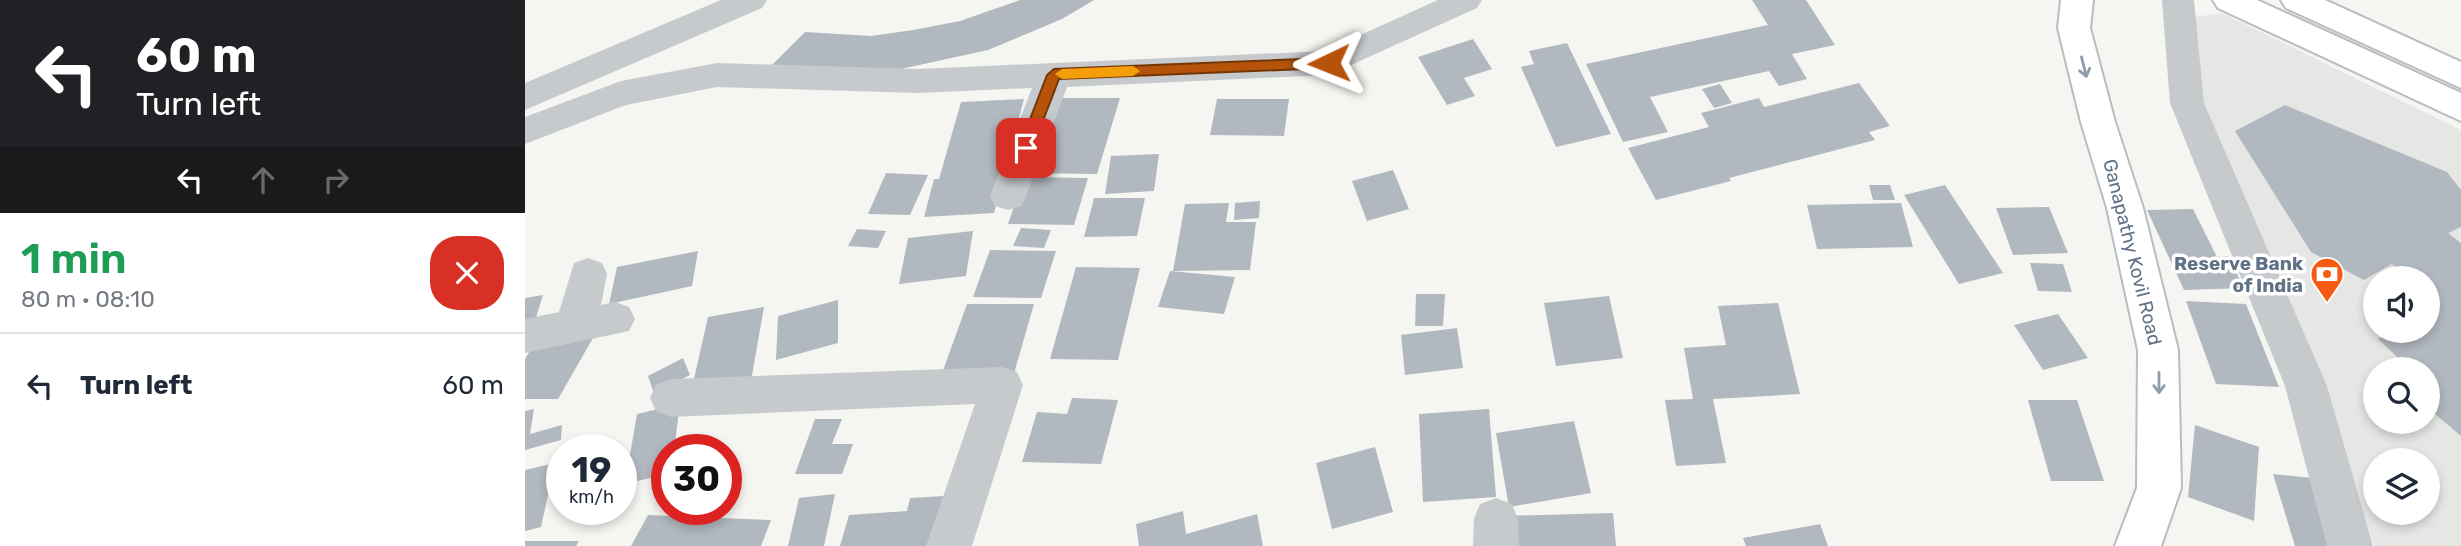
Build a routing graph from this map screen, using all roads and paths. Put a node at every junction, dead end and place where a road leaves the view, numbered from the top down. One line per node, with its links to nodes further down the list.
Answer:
1 (751, 0): 13 (street)
2 (1466, 0): 10 (street)
3 (2178, 0): 24 (street)
4 (2229, 0): 14 (main road)
5 (2260, 0): 12 (main road)
6 (2297, 0): 11 (main road)
7 (2334, 0): 9 (main road)
8 (2075, 2): 23 (main road, Ganapathy Kovil Road, one-way to 23)
9 (2461, 58)
10 (1054, 75): 15 (street); 16 (street)
11 (2461, 76)
12 (2461, 91)
13 (525, 97)
14 (2461, 108)
15 (525, 131)
16 (1008, 197)
17 (589, 274): 19 (street)
18 (615, 319): 19 (street)
19 (576, 326): 20 (street)
20 (525, 336)
21 (671, 398): 22 (street)
22 (949, 546)
23 (2138, 546)
24 (2350, 546)

